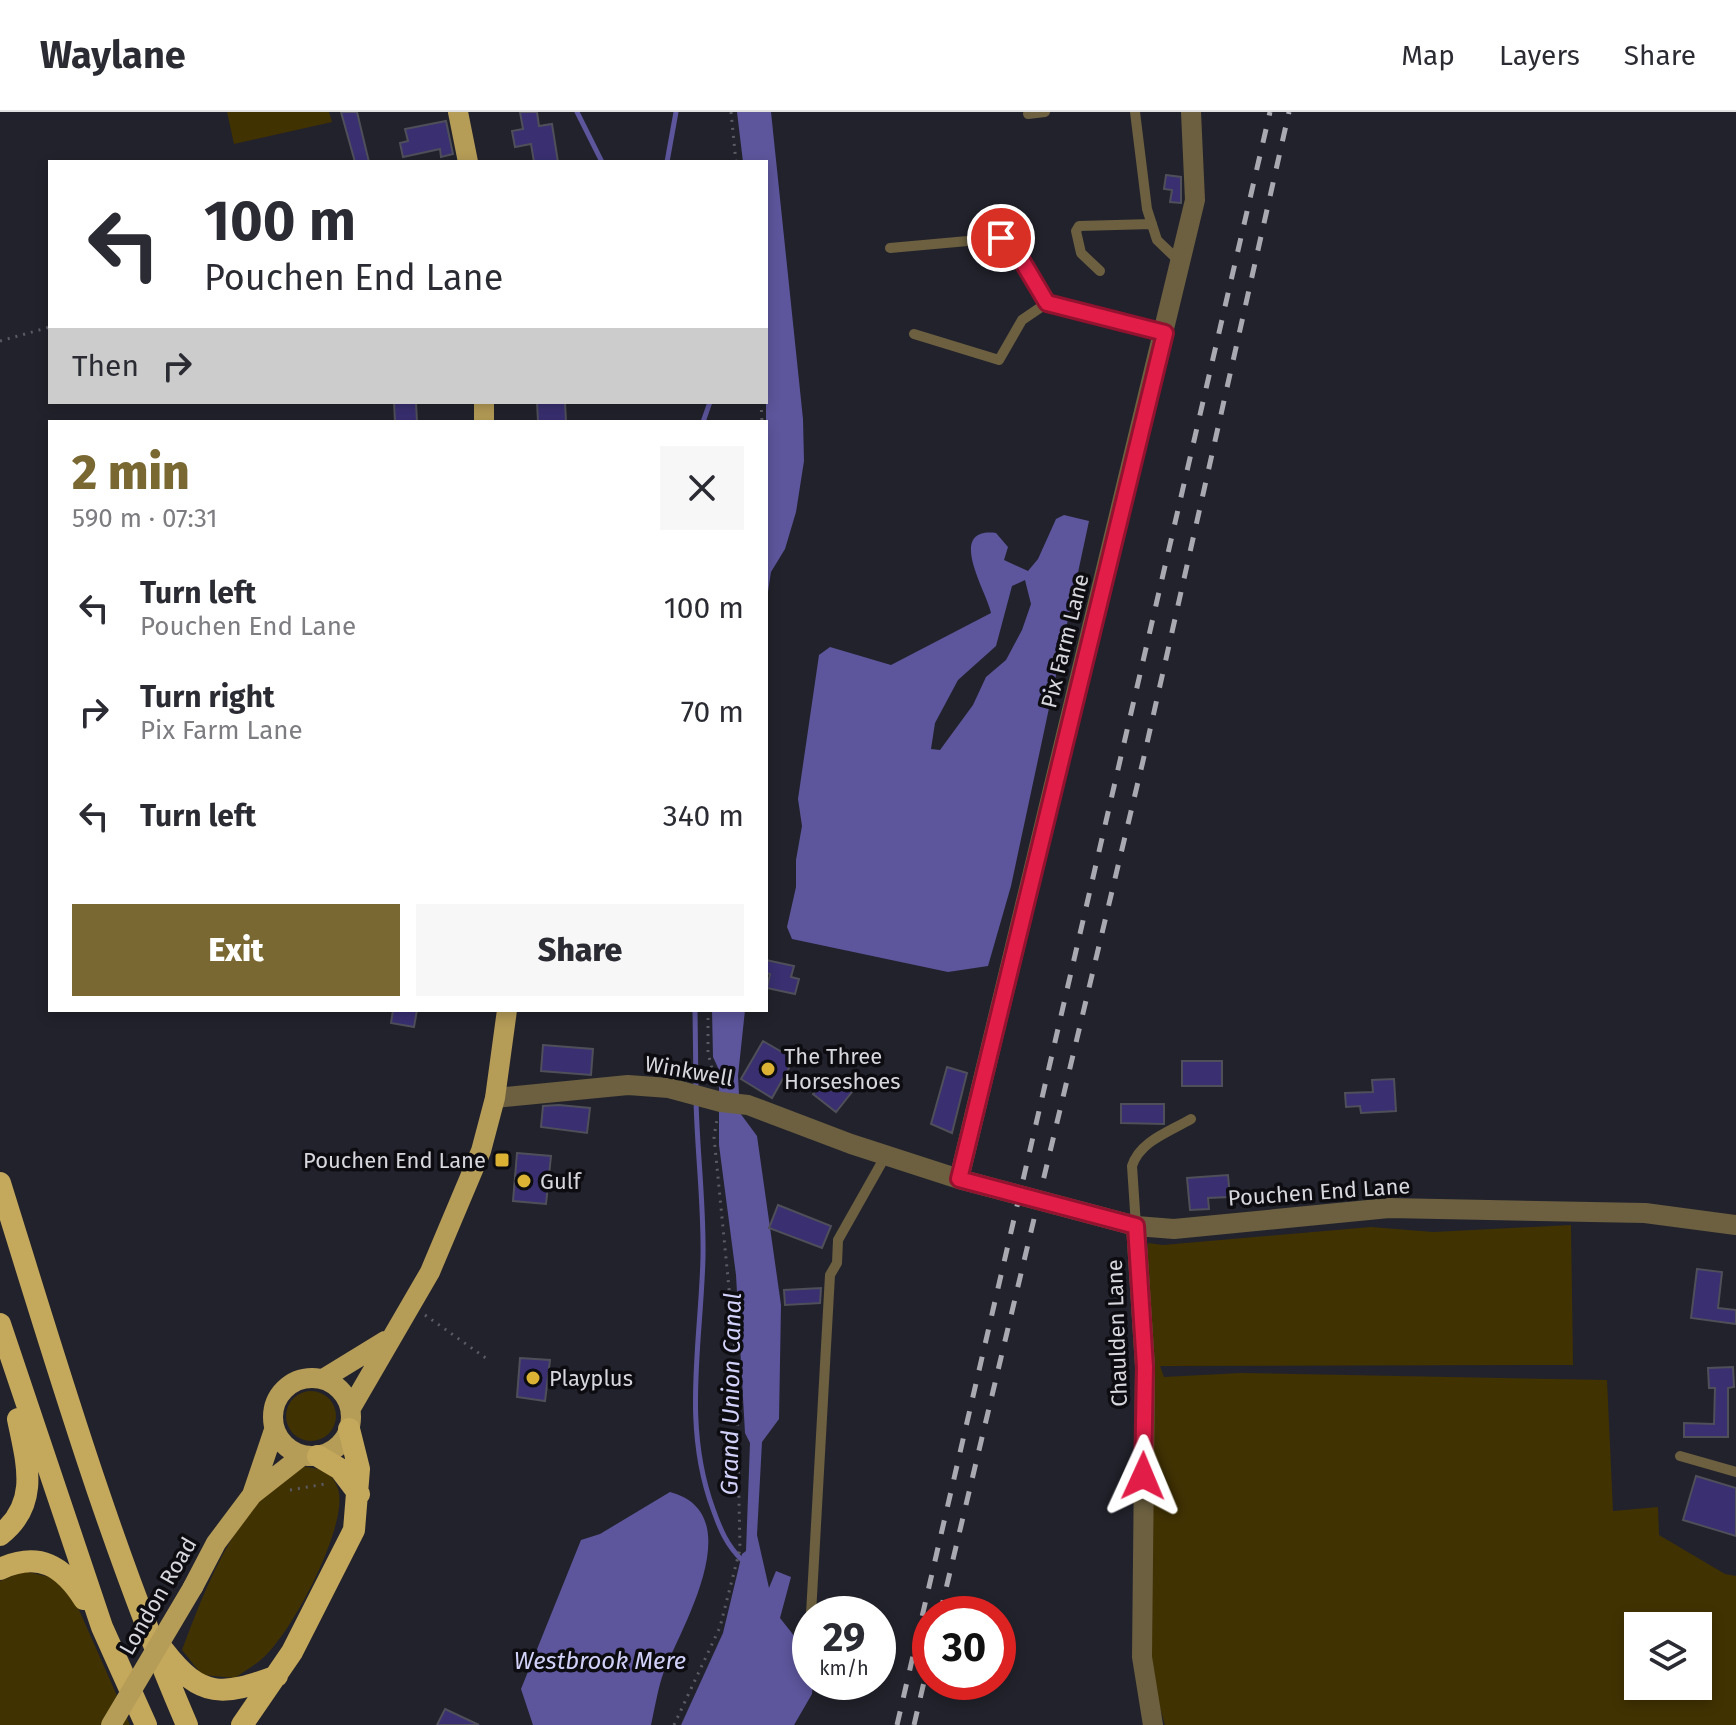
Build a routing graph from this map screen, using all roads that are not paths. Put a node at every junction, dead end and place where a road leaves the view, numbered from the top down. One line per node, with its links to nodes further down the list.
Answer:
1 (458, 112): 6 (main road)
2 (1045, 112): 5 (lane)
3 (1135, 112): 7 (lane)
4 (1191, 112): 9 (street, Pix Farm Lane)
5 (1028, 114)
6 (468, 160)
7 (1152, 224): 9 (lane); 10 (lane)
8 (890, 248): 11 (lane)
9 (1181, 262): 12 (street, Pix Farm Lane)
10 (1100, 271)
11 (1047, 303): 12 (lane); 13 (lane)
12 (1165, 333): 18 (street, Pix Farm Lane)
13 (914, 334)
14 (507, 1012): 15 (main road)
15 (495, 1098): 17 (street, Winkwell); 23 (main road)
16 (1191, 1119): 21 (lane)
17 (886, 1155): 18 (street, Winkwell); 34 (lane)
18 (959, 1179): 21 (street, Pouchen End Lane)
19 (0, 1183): 35 (highway)
20 (1736, 1225): 21 (street, Pouchen End Lane)
21 (1136, 1226): 42 (street, Chaulden Lane)
22 (0, 1327): 32 (highway); 36 (highway)
23 (397, 1334): 24 (main road); 25 (main road)
24 (323, 1379): 25 (main road); 26 (main road)
25 (350, 1419): 27 (main road); 30 (highway)
26 (274, 1430): 27 (main road); 31 (main road, London Road)
27 (310, 1456): 30 (highway); 31 (main road, London Road)
28 (1680, 1456): 29 (lane)
29 (1736, 1472)
30 (359, 1494): 37 (highway)
31 (252, 1495): 38 (main road, London Road, bridge)
32 (0, 1535)
33 (0, 1569): 36 (highway)
34 (812, 1596)
35 (143, 1623): 37 (highway); 40 (highway)
36 (102, 1627): 39 (highway)
37 (277, 1676): 41 (highway)
38 (111, 1725)
39 (146, 1725)
40 (187, 1725)
41 (242, 1725)
42 (1153, 1725)

